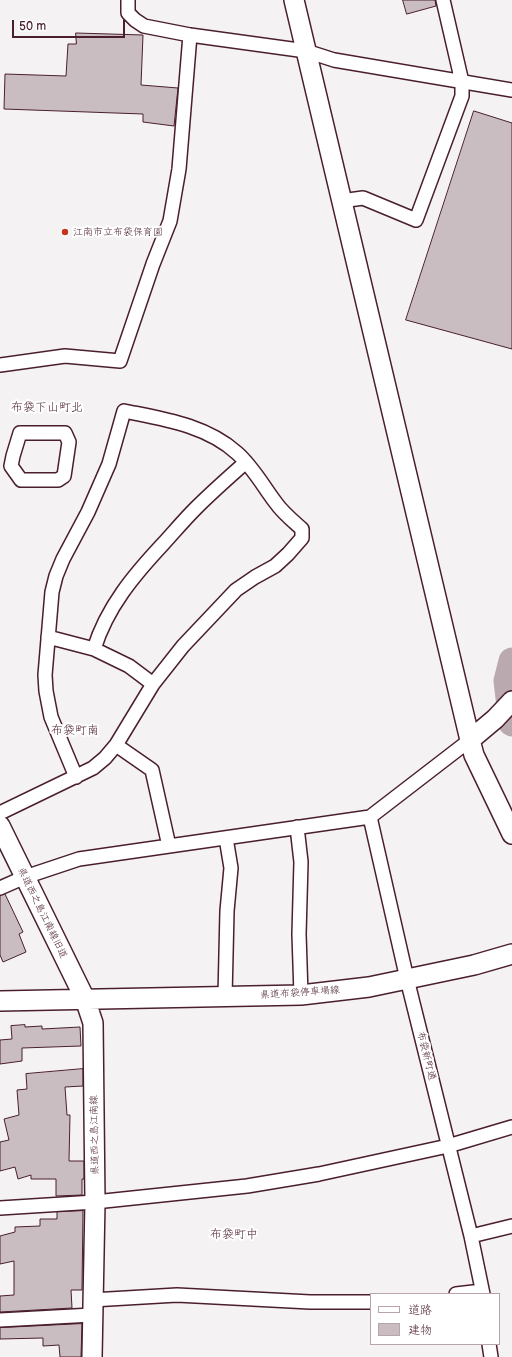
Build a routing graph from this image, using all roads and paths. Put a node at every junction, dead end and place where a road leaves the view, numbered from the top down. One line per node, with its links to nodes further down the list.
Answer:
1 (128, 0): 4 (street)
2 (294, 0): 5 (street)
3 (444, 0): 6 (street)
4 (190, 35): 5 (street); 9 (street)
5 (306, 51): 6 (street); 8 (street)
6 (462, 82): 7 (street); 8 (street)
7 (512, 90)
8 (341, 201): 16 (street)
9 (0, 366)
10 (6, 456): 10 (street)
11 (246, 462): 12 (street); 13 (street); 14 (street)
12 (48, 638): 13 (street); 18 (street)
13 (94, 648): 14 (street)
14 (153, 684): 17 (street)
15 (506, 707): 16 (street)
16 (470, 740): 20 (street); 23 (street)
17 (116, 745): 18 (street); 25 (street)
18 (76, 777): 19 (street)
19 (0, 813)
20 (370, 817): 22 (street); 29 (street, 布袋新町通)
21 (0, 826): 26 (street, 県道西之島江南線旧道)
22 (297, 828): 24 (street); 30 (street)
23 (512, 834)
24 (226, 838): 25 (street); 31 (street)
25 (169, 846): 26 (street)
26 (25, 878): 27 (street); 32 (street, 県道西之島江南線旧道)
27 (0, 888)
28 (512, 954): 29 (street, 県道布袋停車場線)
29 (407, 980): 30 (street, 県道布袋停車場線); 35 (street, 布袋新町通)
30 (301, 995): 31 (street, 県道布袋停車場線)
31 (225, 997): 32 (street, 県道布袋停車場線)
32 (85, 999): 33 (street); 36 (street, 県道西之島江南線)
33 (0, 1001)
34 (512, 1127): 35 (street)
35 (448, 1146): 36 (street); 39 (street, 布袋新町通)
36 (95, 1202): 37 (street); 43 (street, 県道西之島江南線)
37 (0, 1208)
38 (512, 1226): 39 (street)
39 (471, 1236): 40 (street, 布袋新町通)
40 (483, 1292): 41 (street)
41 (470, 1293)
42 (370, 1302): 43 (street)
43 (92, 1308): 44 (street); 46 (street, 県道西之島江南線)
44 (0, 1320)
45 (489, 1345): 47 (street)
46 (92, 1357)
47 (491, 1357)

